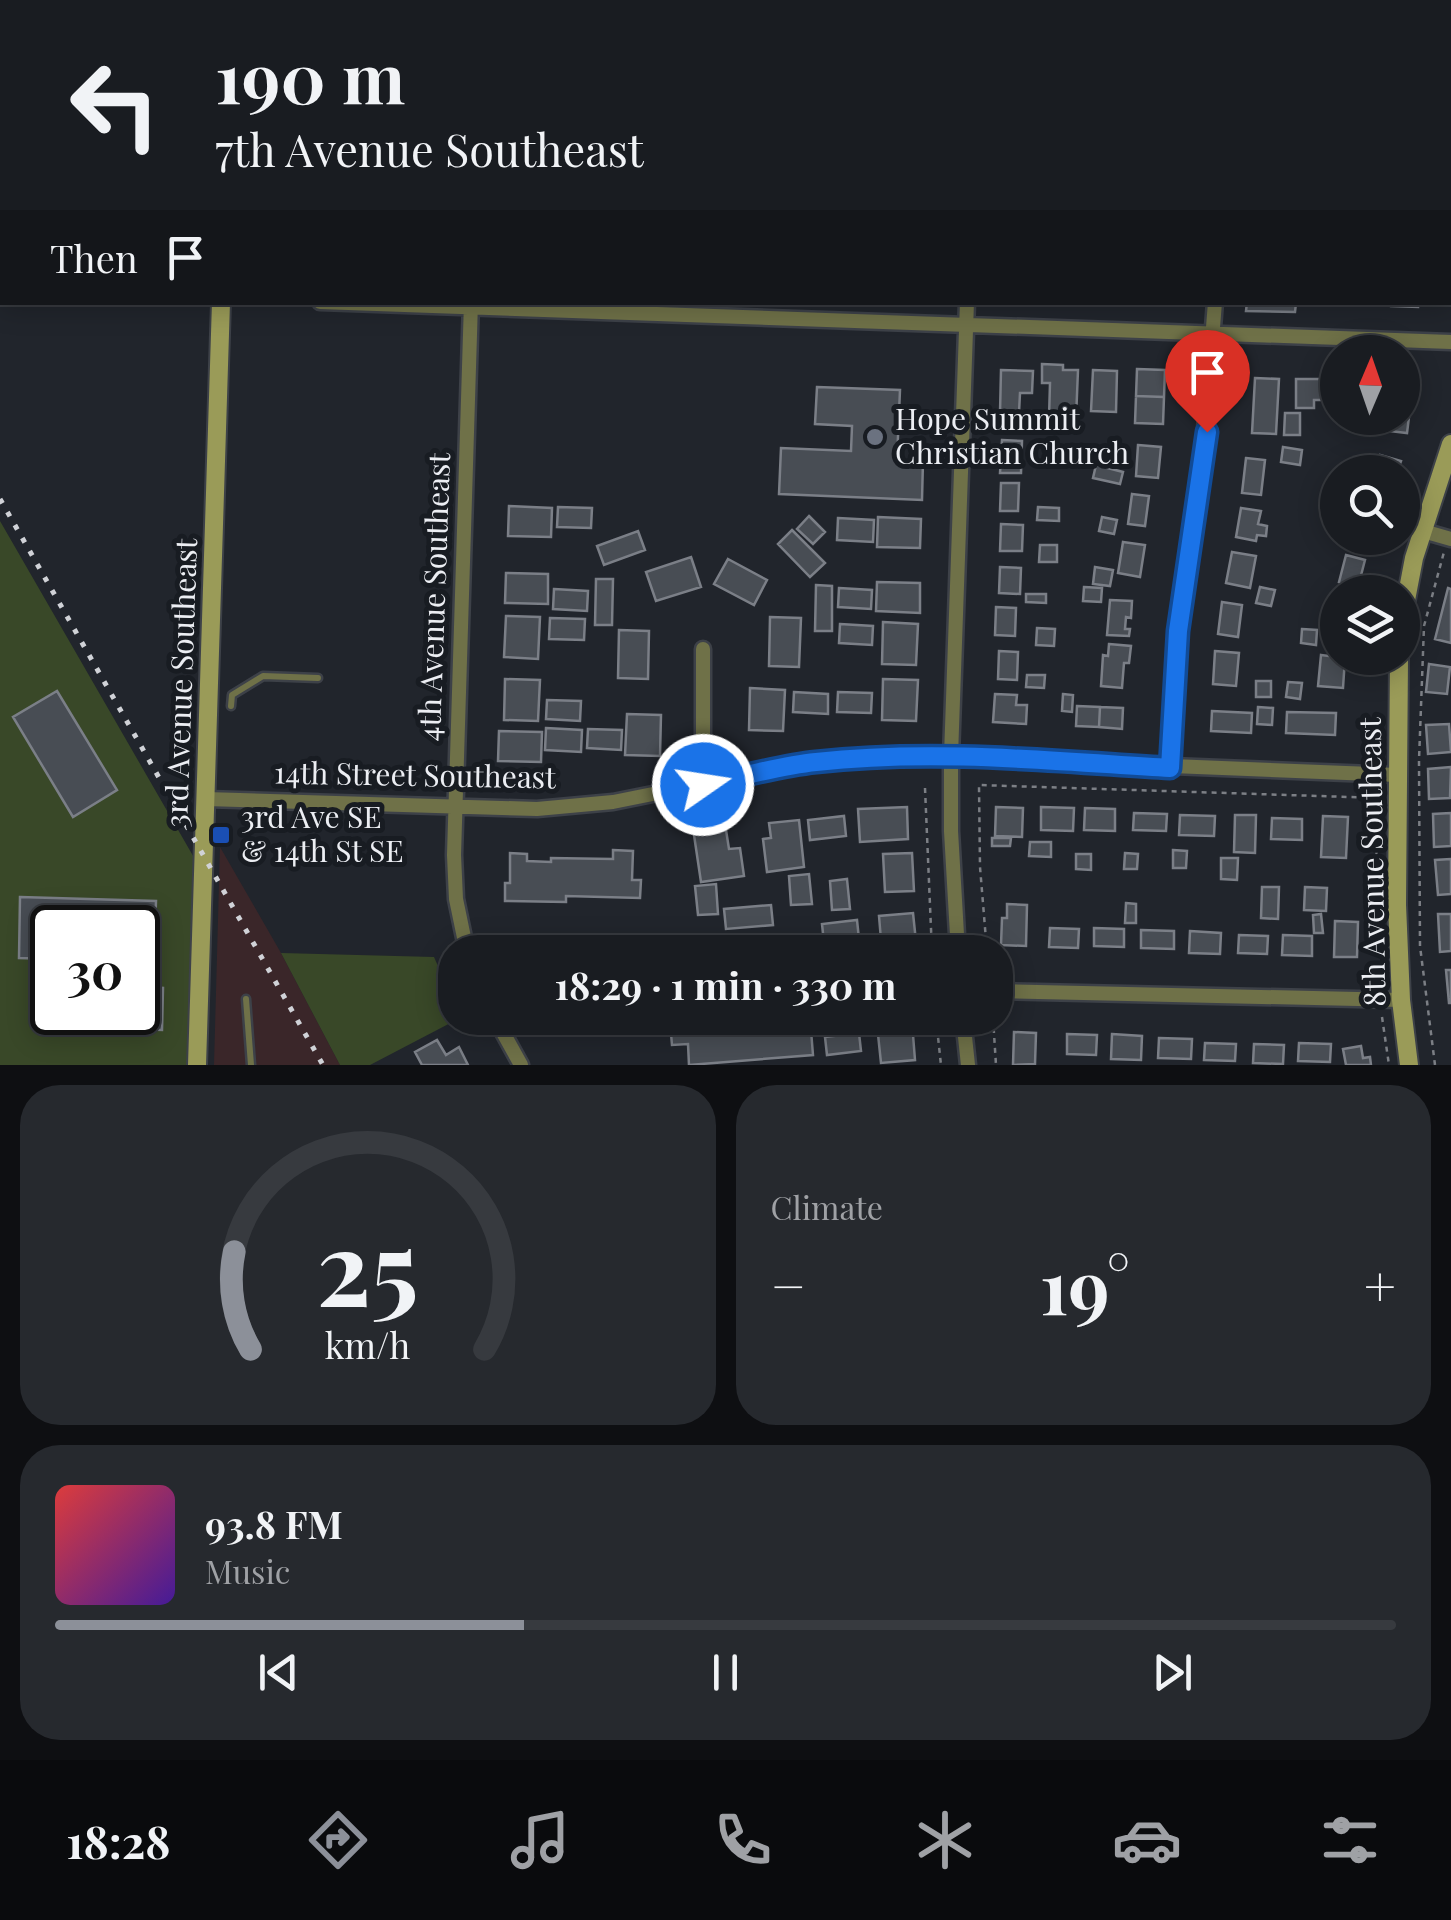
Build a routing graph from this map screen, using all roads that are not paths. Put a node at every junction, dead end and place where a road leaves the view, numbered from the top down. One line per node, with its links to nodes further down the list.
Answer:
1 (220, 305): 22 (main road, 3rd Avenue Southeast)
2 (471, 305): 6 (street); 23 (street, 4th Avenue Southeast)
3 (718, 305): 6 (street)
4 (966, 305): 7 (street)
5 (1215, 305): 8 (street)
6 (718, 319): 7 (street)
7 (966, 326): 8 (street); 18 (street)
8 (1214, 334): 9 (street); 19 (street)
9 (1451, 342)
10 (1451, 444): 11 (main road)
11 (1422, 532): 12 (street); 13 (main road)
12 (1451, 539)
13 (1410, 575)
14 (704, 649): 21 (street)
15 (1399, 675): 20 (main road, 8th Avenue Southeast)
16 (318, 678): 17 (lane)
17 (231, 706)
18 (951, 756): 19 (street, 14th Street Southeast); 21 (street, 14th Street Southeast); 25 (street)
19 (1170, 768): 20 (street, 14th Street Southeast)
20 (1397, 775): 28 (main road, 8th Avenue Southeast)
21 (703, 785): 23 (street, 14th Street Southeast)
22 (206, 799): 23 (street, 14th Street Southeast); 31 (main road, 3rd Avenue Southeast)
23 (456, 808): 24 (street, 4th Avenue Southeast)
24 (463, 935)
25 (957, 935)
26 (1013, 991): 28 (street)
27 (246, 999): 32 (lane)
28 (1401, 1000): 35 (main road, 8th Avenue Southeast)
29 (504, 1035): 33 (street)
30 (965, 1035): 34 (street)
31 (197, 1065)
32 (252, 1065)
33 (521, 1065)
34 (968, 1065)
35 (1409, 1065)

